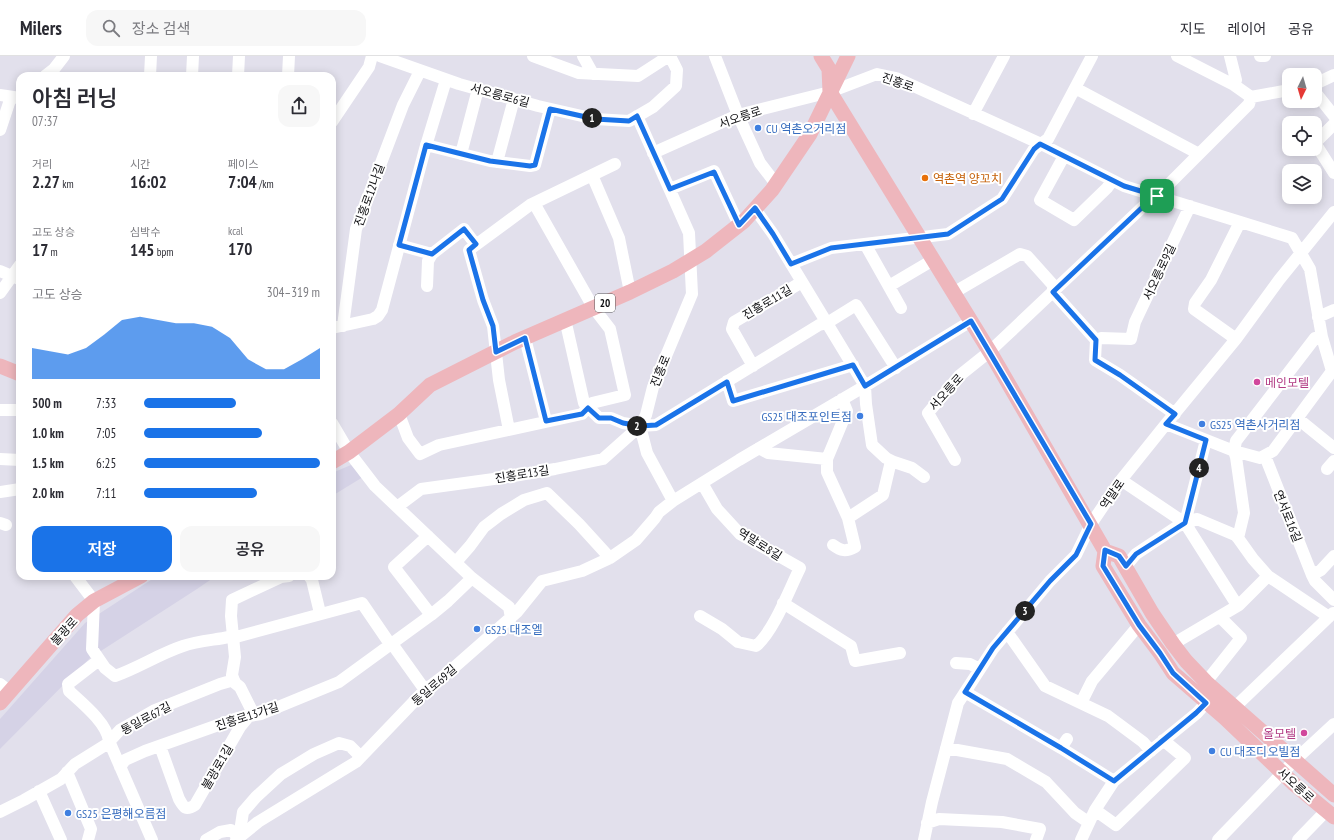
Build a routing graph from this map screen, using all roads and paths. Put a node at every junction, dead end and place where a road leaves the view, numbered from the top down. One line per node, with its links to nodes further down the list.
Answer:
1 (64, 56): 21 (street)
2 (151, 56): 22 (street)
3 (193, 56): 23 (street)
4 (239, 56): 24 (street)
5 (289, 56): 25 (street)
6 (372, 56): 42 (street)
7 (380, 56): 20 (street, 서오릉로6길)
8 (533, 56): 26 (street)
9 (583, 56): 26 (street)
10 (669, 56): 26 (street); 43 (street, 서오릉로6길)
11 (715, 56): 41 (street)
12 (821, 56): 34 (main road, 서오릉로)
13 (848, 56): 34 (main road)
14 (1092, 56): 31 (street)
15 (1177, 56): 30 (street)
16 (1230, 56): 30 (street)
17 (1260, 56): 18 (street)
18 (1265, 56)
19 (1001, 57): 40 (street)
20 (420, 71): 28 (street, 서오릉로6길); 92 (street, 진흥로12나길)
21 (50, 72)
22 (150, 72)
23 (192, 72)
24 (238, 72)
25 (288, 72)
26 (593, 74)
27 (1334, 75): 29 (street)
28 (446, 80): 32 (street, 서오릉로6길); 48 (street, 진흥로12나길)
29 (1322, 81)
30 (1234, 85): 36 (street)
31 (1075, 88): 47 (street); 51 (street)
32 (478, 89): 37 (street, 서오릉로6길); 50 (street)
33 (1282, 91): 36 (street)
34 (830, 92): 40 (street, 진흥로); 41 (street, 서오릉로); 58 (main road, 20); 67 (main road, 서오릉로)
35 (13, 96): 46 (street)
36 (1251, 97): 51 (street)
37 (514, 99): 39 (street, 서오릉로6길); 53 (street)
38 (1322, 101): 44 (street)
39 (550, 109): 43 (street, 서오릉로6길); 53 (street)
40 (974, 114): 47 (street, 진흥로)
41 (738, 115): 49 (street, 서오릉로); 58 (street)
42 (336, 116)
43 (637, 116): 49 (street, 진흥로)
44 (1334, 116)
45 (1334, 124): 55 (street)
46 (0, 130)
47 (1040, 144): 52 (street); 67 (street)
48 (426, 145): 50 (street); 70 (street, 진흥로12나길)
49 (654, 153): 59 (street, 진흥로)
50 (461, 154): 53 (street)
51 (1199, 154): 60 (street)
52 (1064, 156): 57 (street); 57 (street)
53 (497, 162)
54 (615, 164): 56 (street)
55 (1334, 173)
56 (592, 175): 61 (street); 82 (street)
57 (1112, 180): 60 (street)
58 (776, 184): 63 (main road, 20)
59 (670, 189): 66 (street); 74 (street, 진흥로)
60 (1157, 196): 62 (street); 83 (street)
61 (534, 203): 68 (street); 85 (street)
62 (1190, 206): 65 (street); 96 (street, 서오릉로9길)
63 (755, 208): 66 (main road, 20); 75 (street, 진흥로11길)
64 (1331, 219): 71 (street, 역말로)
65 (1240, 222): 71 (street); 95 (street)
66 (739, 225): 74 (main road, 20)
67 (919, 237): 69 (street); 73 (main road, 서오릉로)
68 (476, 244): 72 (street); 97 (street)
69 (866, 244): 75 (street); 80 (street)
70 (399, 245): 72 (street); 92 (street, 진흥로12나길)
71 (1301, 253): 88 (street); 95 (street, 역말로)
72 (432, 254): 79 (street)
73 (933, 260): 80 (street); 84 (main road, 서오릉로)
74 (691, 261): 82 (main road, 20); 116 (street, 진흥로)
75 (791, 264): 78 (street, 진흥로11길)
76 (0, 271): 77 (street)
77 (16, 278): 81 (street)
78 (802, 282): 91 (street, 진흥로11길); 101 (street, 진흥로11길)
79 (427, 286)
80 (889, 286): 86 (street)
81 (0, 292)
82 (630, 292): 85 (main road, 20)
83 (1053, 292): 84 (street); 96 (street); 98 (street)
84 (953, 293): 90 (main road, 서오릉로)
85 (593, 308): 89 (main road, 20); 108 (street)
86 (901, 308)
87 (1334, 310): 88 (street)
88 (1318, 317): 93 (street)
89 (566, 319): 94 (main road, 20); 108 (street)
90 (971, 321): 98 (main road, 서오릉로); 102 (street, 통일로69길)
91 (827, 323): 99 (street, 진흥로11길); 101 (street); 102 (street)
92 (337, 327)
93 (1322, 336): 104 (street); 122 (street)
94 (525, 338): 97 (main road, 20); 114 (street)
95 (1236, 339): 112 (street, 역말로)
96 (1096, 340): 112 (street)
97 (496, 352): 111 (main road, 20); 118 (street)
98 (990, 352): 129 (street, 서오릉로); 140 (main road, 서오릉로)
99 (853, 365): 105 (street); 106 (street, 진흥로11길)
100 (0, 366): 103 (main road)
101 (753, 366): 105 (street)
102 (896, 368): 106 (street, 통일로69길)
103 (16, 372)
104 (1333, 372): 113 (street)
105 (727, 382): 116 (street)
106 (865, 386): 107 (street, 통일로69길); 130 (street, 진흥로11길)
107 (842, 399): 120 (street, 통일로69길); 126 (street)
108 (588, 408): 114 (street); 116 (street)
109 (0, 410): 110 (street)
110 (16, 410)
111 (399, 414): 118 (street); 123 (main road, 20)
112 (1175, 414): 115 (street, 역말로)
113 (1297, 418): 121 (street); 124 (street)
114 (546, 421): 118 (street)
115 (1166, 424): 119 (street); 132 (street, 역말로)
116 (640, 426): 136 (street); 137 (street, 진흥로13길)
117 (336, 430): 123 (street)
118 (508, 430)
119 (1206, 440): 122 (street); 139 (street)
120 (759, 448): 126 (street); 133 (street, 통일로69길)
121 (1334, 448)
122 (1234, 451): 124 (street); 142 (street)
123 (349, 452): 128 (main road, 20); 137 (street)
124 (1265, 456): 149 (street, 연서로16길)
125 (0, 459): 127 (street)
126 (827, 459): 138 (street)
127 (16, 460)
128 (336, 460)
129 (955, 460)
130 (891, 461): 131 (street, 진흥로11길); 138 (street)
131 (924, 477)
132 (1121, 480): 139 (street); 140 (street, 역말로)
133 (702, 483): 136 (street, 통일로69길); 158 (street, 역말로8길)
134 (16, 490): 135 (street)
135 (0, 492)
136 (673, 501): 146 (street, 통일로69길)
137 (397, 506): 141 (street)
138 (848, 518): 143 (street)
139 (1185, 523): 142 (street); 148 (street); 159 (street)
140 (1091, 524): 144 (main road, 서오릉로); 167 (street, 역말로)
141 (428, 536): 147 (street); 161 (street)
142 (1238, 538): 150 (street)
143 (833, 545)
144 (1105, 550): 148 (main road, 서오릉로); 166 (main road, 서오릉로)
145 (1334, 556): 149 (street)
146 (610, 558): 147 (street, 진흥로13길); 165 (street, 통일로69길)
147 (456, 562): 151 (street)
148 (1126, 566): 170 (main road, 서오릉로)
149 (1312, 575): 156 (street, 연서로16길)
150 (1268, 576): 159 (street); 162 (street)
151 (472, 578): 161 (street, 진흥로13가길); 165 (street)
152 (78, 580): 157 (street)
153 (134, 580): 157 (main road, 불광로)
154 (273, 580): 168 (street)
155 (312, 580): 160 (street)
156 (1334, 600)
157 (94, 602): 172 (street); 177 (main road, 불광로)
158 (783, 603): 163 (street, 역말로8길); 171 (street)
159 (1243, 603): 164 (street)
160 (320, 613): 168 (street); 169 (street)
161 (431, 615): 169 (street, 진흥로13가길)
162 (1331, 615): 183 (street)
163 (700, 616)
164 (1220, 617): 170 (street); 176 (street)
165 (510, 618): 178 (street, 통일로69길)
166 (1139, 625): 181 (street); 182 (main road, 서오릉로)
167 (1007, 632): 174 (street, 역말로); 181 (street)
168 (234, 637): 172 (street); 175 (street)
169 (390, 644): 178 (street); 184 (street, 진흥로13가길)
170 (1173, 644): 176 (main road, 서오릉로)
171 (900, 653)
172 (99, 660): 187 (street)
173 (956, 663): 174 (street)
174 (980, 669): 179 (street, 역말로)
175 (234, 680): 184 (street); 187 (street, 통일로67길)
176 (1206, 682): 183 (main road, 서오릉로)
177 (5, 688): 180 (main road, 불광로)
178 (425, 690): 191 (street, 통일로69길)
179 (965, 692): 189 (street, 역말로); 196 (street)
180 (0, 703)
181 (1081, 703): 190 (street)
182 (1206, 703): 186 (street); 195 (main road, 서오릉로)
183 (1235, 707): 192 (main road, 서오릉로)
184 (249, 716): 188 (street, 진흥로13가길); 188 (street, 불광로1길)
185 (1334, 724): 192 (street)
186 (1163, 740): 190 (street); 199 (street)
187 (110, 741): 193 (street); 194 (street, 통일로67길)
188 (160, 746): 193 (street, 진흥로13가길)
189 (946, 748): 202 (street); 203 (street, 역말로)
190 (1150, 751): 196 (street)
191 (361, 757): 204 (street, 통일로69길); 204 (street)
192 (1294, 761): 195 (street); 198 (main road, 서오릉로)
193 (120, 767): 207 (street)
194 (67, 772): 197 (street, 통일로67길); 206 (street)
195 (1283, 773): 201 (main road, 서오릉로); 212 (street)
196 (1114, 781): 199 (street)
197 (39, 791): 200 (street, 통일로67길); 205 (street)
198 (1334, 794)
199 (1095, 810): 202 (street)
200 (0, 812)
201 (1330, 814): 213 (street)
202 (1088, 822): 211 (street)
203 (927, 823): 209 (street, 역말로); 210 (street)
204 (237, 839): 208 (street)
205 (61, 840)
206 (88, 840)
207 (152, 840)
208 (206, 840)
209 (924, 840)
210 (1036, 840)
211 (1081, 840)
212 (1218, 840)
213 (1298, 840)

